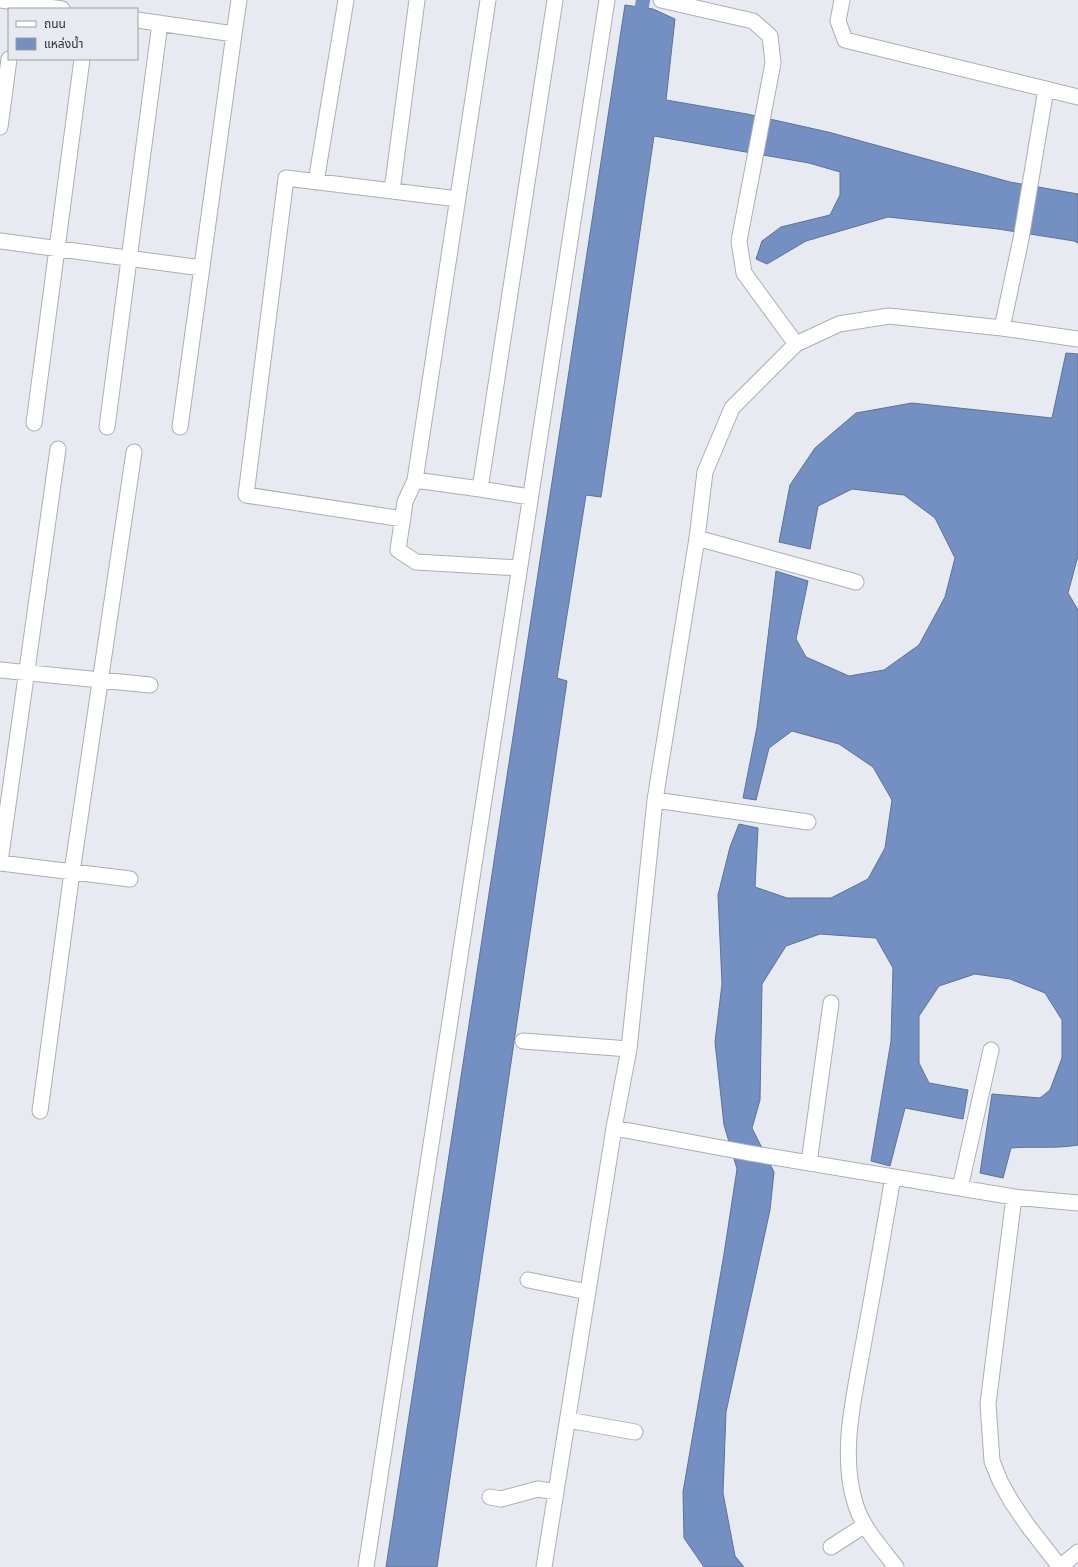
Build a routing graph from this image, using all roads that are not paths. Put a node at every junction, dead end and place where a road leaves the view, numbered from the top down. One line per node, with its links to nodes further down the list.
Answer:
1 (0, 0): 10 (street)
2 (239, 0): 14 (street)
3 (346, 0): 20 (street)
4 (417, 0): 21 (street)
5 (488, 0): 22 (street)
6 (555, 0): 36 (street)
7 (607, 0): 37 (street)
8 (661, 0): 29 (street)
9 (842, 0): 17 (street)
10 (17, 6): 11 (street)
11 (47, 8)
12 (138, 20): 13 (street)
13 (160, 23): 14 (street); 25 (street)
14 (234, 34): 26 (street)
15 (9, 60): 19 (street)
16 (82, 60): 24 (street)
17 (1046, 89): 18 (street); 27 (street)
18 (1078, 97)
19 (0, 127)
20 (316, 182): 21 (street); 38 (street)
21 (392, 191): 22 (street)
22 (458, 199): 35 (street)
23 (0, 242): 24 (street)
24 (57, 249): 25 (street); 30 (street)
25 (129, 259): 26 (street); 31 (street)
26 (202, 268): 32 (street)
27 (1002, 328): 28 (street); 29 (street)
28 (1078, 339)
29 (796, 344): 39 (street)
30 (34, 423)
31 (107, 427)
32 (180, 427)
33 (58, 449): 43 (street)
34 (134, 452): 44 (street)
35 (415, 480): 36 (street); 38 (street)
36 (480, 489): 37 (street)
37 (530, 497): 40 (street)
38 (403, 519): 40 (street)
39 (698, 538): 41 (street); 46 (street)
40 (519, 568): 71 (street)
41 (856, 582)
42 (0, 670): 43 (street)
43 (26, 672): 44 (street); 48 (street)
44 (101, 680): 45 (street); 49 (street)
45 (150, 686)
46 (655, 800): 47 (street); 53 (street)
47 (808, 822)
48 (0, 862): 49 (street)
49 (72, 872): 50 (street); 55 (street)
50 (130, 879)
51 (832, 1003): 57 (street)
52 (524, 1041): 53 (street)
53 (628, 1049): 56 (street)
54 (991, 1050): 59 (street)
55 (40, 1111)
56 (614, 1128): 57 (street); 63 (street)
57 (809, 1163): 58 (street)
58 (893, 1176): 59 (street); 68 (street)
59 (960, 1188): 60 (street)
60 (1014, 1197): 61 (street); 74 (street)
61 (1078, 1203)
62 (528, 1280): 63 (street)
63 (588, 1292): 64 (street)
64 (568, 1420): 65 (street); 66 (street)
65 (635, 1432)
66 (556, 1492): 67 (street); 72 (street)
67 (490, 1497)
68 (865, 1525): 69 (street); 73 (street)
69 (831, 1547)
70 (1078, 1552): 74 (street)
71 (366, 1567)
72 (544, 1567)
73 (896, 1567)
74 (1060, 1567)

